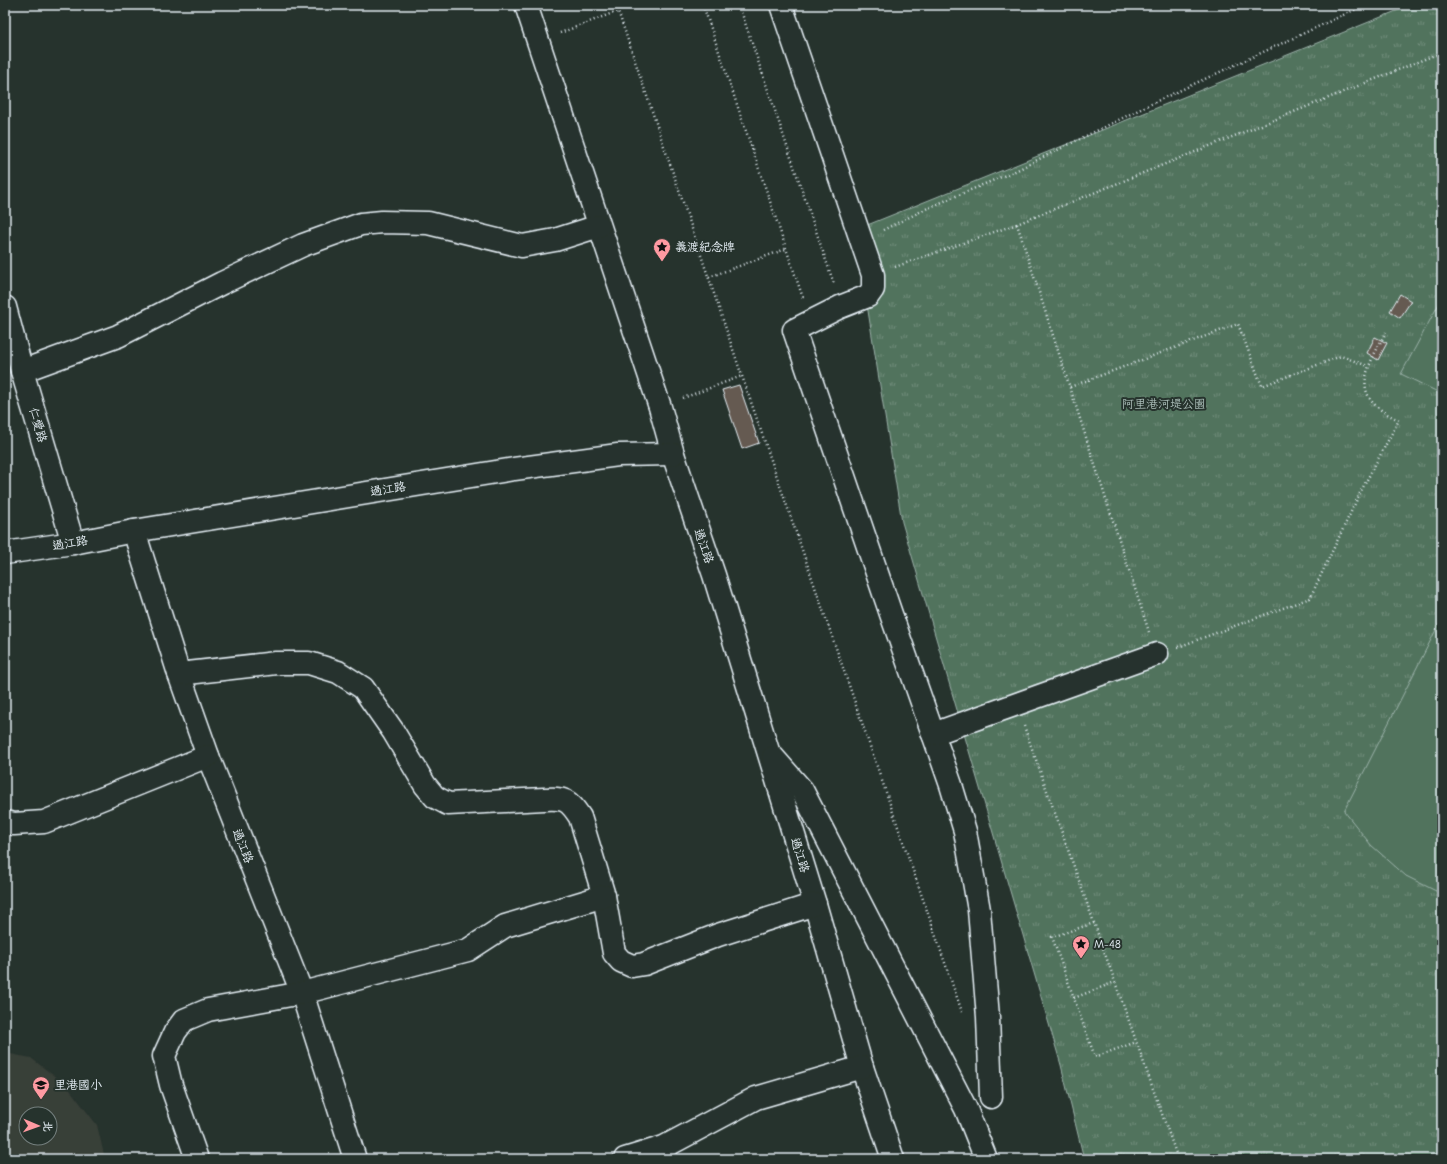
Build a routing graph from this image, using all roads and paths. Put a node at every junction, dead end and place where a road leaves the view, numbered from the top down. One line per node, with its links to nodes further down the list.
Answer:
1 (526, 5): 11 (street)
2 (616, 5): 7 (path)
3 (703, 5): 13 (path)
4 (739, 5): 17 (path)
5 (781, 5): 12 (street)
6 (1365, 5): 12 (path)
7 (618, 12): 8 (path); 15 (path)
8 (554, 35)
9 (1442, 52): 10 (path)
10 (1017, 224): 14 (path); 23 (path)
11 (599, 226): 21 (street); 25 (street)
12 (860, 242): 14 (street)
13 (786, 249): 15 (path); 18 (path)
14 (873, 275): 17 (street)
15 (709, 278): 22 (path)
16 (5, 307): 21 (street, 仁愛路)
17 (840, 307): 18 (street)
18 (812, 321): 32 (street)
19 (1386, 332): 20 (path)
20 (1368, 366): 23 (path); 29 (path)
21 (22, 372): 27 (street, 仁愛路)
22 (742, 376): 24 (path); 42 (path)
23 (1070, 387): 29 (path)
24 (680, 399)
25 (673, 454): 26 (street, 過江路); 33 (street, 過江路)
26 (134, 531): 27 (street, 過江路); 30 (street, 過江路)
27 (73, 543): 28 (street, 過江路)
28 (5, 553)
29 (1157, 654): 31 (street)
30 (179, 674): 34 (street, 過江路); 36 (street)
31 (1016, 704): 32 (street); 38 (path)
32 (933, 734): 45 (street)
33 (768, 752): 37 (street, 過江路); 50 (street)
34 (208, 756): 35 (street); 40 (street, 過江路)
35 (5, 822)
36 (604, 896): 37 (street); 40 (street)
37 (815, 904): 44 (street, 過江路)
38 (1094, 922): 39 (path); 41 (path)
39 (1115, 982): 41 (path); 43 (path)
40 (302, 993): 46 (street); 47 (street, 過江路)
41 (1074, 998): 43 (path)
42 (962, 1014)
43 (1136, 1042): 51 (path)
44 (862, 1067): 48 (street); 49 (street, 過江路)
45 (991, 1097)
46 (197, 1159)
47 (355, 1159)
48 (625, 1159)
49 (893, 1159)
50 (986, 1159)
51 (1178, 1159)

